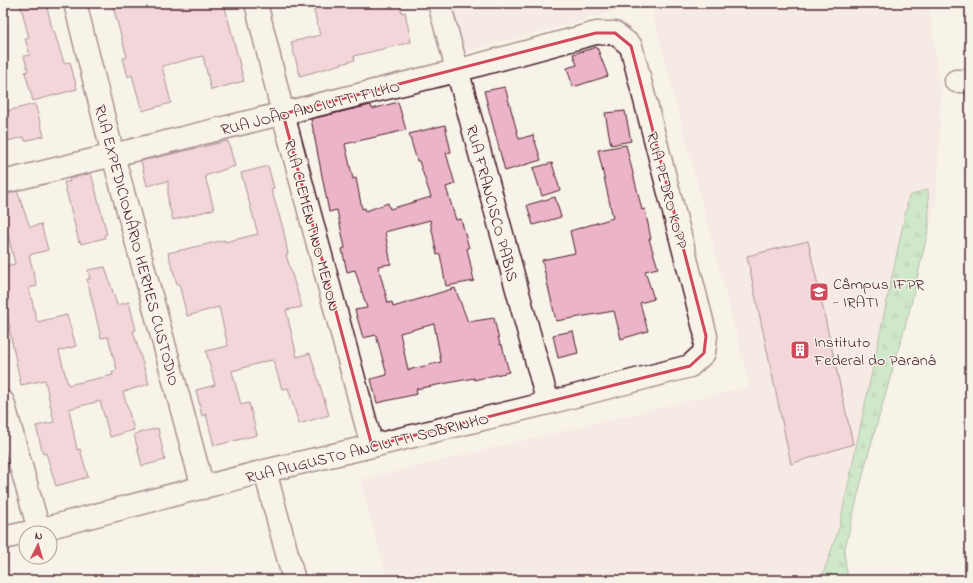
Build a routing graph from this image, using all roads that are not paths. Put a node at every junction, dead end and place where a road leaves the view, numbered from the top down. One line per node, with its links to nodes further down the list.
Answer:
1 (75, 3): 7 (street, RUA EXPEDICIONÁRIO HERMES CUSTODIO)
2 (256, 3): 6 (street, RUA CLEMENTINO MENON)
3 (439, 3): 5 (street, RUA FRANCISCO PABIS)
4 (615, 33): 5 (street, RUA JOÃO ANCIUTTI FILHO); 9 (street, RUA PEDRO KOPP)
5 (456, 71): 6 (street, RUA JOÃO ANCIUTTI FILHO); 11 (street, RUA FRANCISCO PABIS)
6 (283, 114): 7 (street, RUA JOÃO ANCIUTTI FILHO); 12 (street, RUA CLEMENTINO MENON)
7 (113, 155): 8 (street, RUA JOÃO ANCIUTTI FILHO); 14 (street, RUA EXPEDICIONÁRIO HERMES CUSTODIO)
8 (3, 182)
9 (704, 353): 11 (street, RUA AUGUSTO ANCIUTTI SOBRINHO)
10 (3, 402): 15 (street)
11 (548, 403): 12 (street, RUA AUGUSTO ANCIUTTI SOBRINHO)
12 (372, 446): 13 (street, RUA AUGUSTO ANCIUTTI SOBRINHO)
13 (265, 471): 14 (street, RUA AUGUSTO ANCIUTTI SOBRINHO); 19 (street)
14 (203, 488): 16 (street, RUA AUGUSTO ANCIUTTI SOBRINHO)
15 (29, 525)
16 (58, 525)
17 (18, 535): 18 (street, RUA AUGUSTO ANCIUTTI SOBRINHO)
18 (3, 538)
19 (294, 580)

